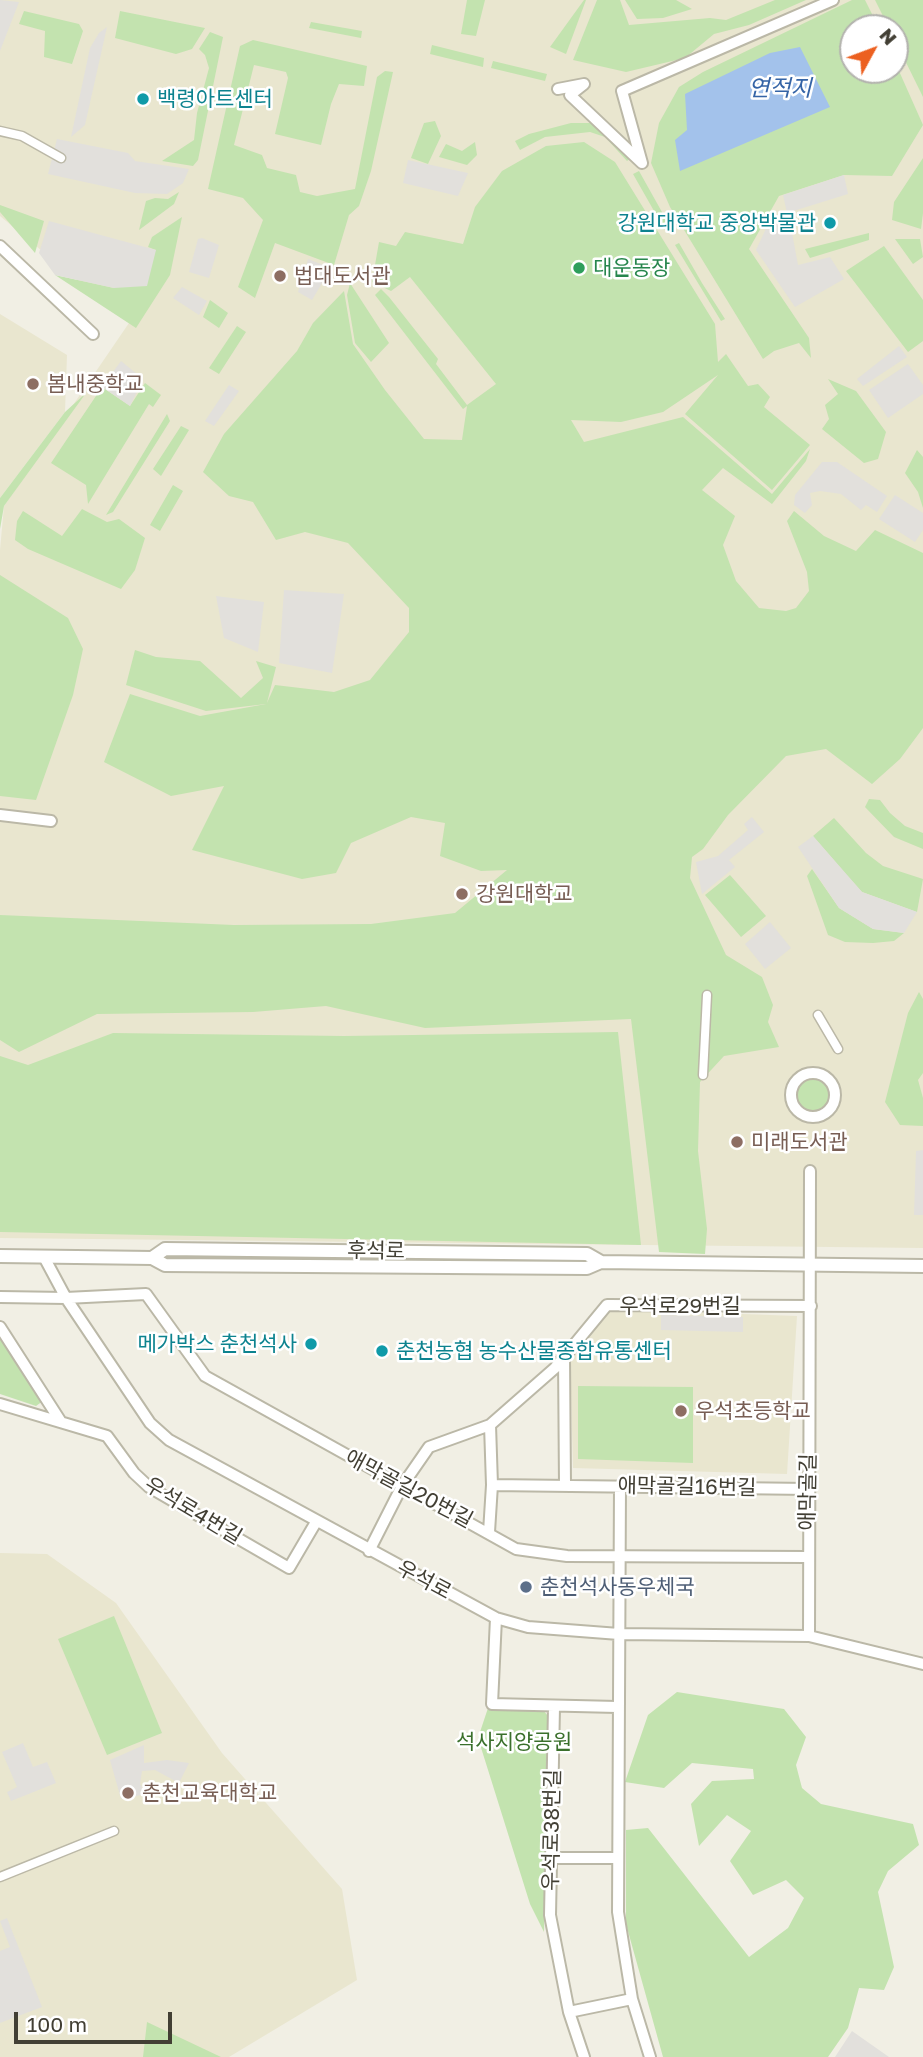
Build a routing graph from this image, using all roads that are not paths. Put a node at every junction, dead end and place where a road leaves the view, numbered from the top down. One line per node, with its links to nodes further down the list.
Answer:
1 (833, 0): 2 (street)
2 (558, 89)
3 (0, 131): 4 (street)
4 (61, 158)
5 (0, 246): 6 (street)
6 (93, 334)
7 (0, 815): 8 (street)
8 (51, 821)
9 (707, 995): 13 (street)
10 (818, 1015): 11 (street)
11 (838, 1049)
12 (815, 1073): 12 (street)
13 (703, 1075)
14 (810, 1171): 17 (street, 애막골길)
15 (0, 1256): 16 (street, 후석로)
16 (44, 1257): 17 (street, 후석로); 20 (street, 우석로)
17 (811, 1264): 18 (street, 후석로); 21 (street, 애막골길)
18 (923, 1266)
19 (0, 1297): 20 (street)
20 (66, 1298): 28 (street, 애막골길20번길); 32 (street, 우석로)
21 (811, 1306): 23 (street, 우석로29번길); 31 (street, 애막골길)
22 (0, 1327): 25 (street)
23 (564, 1357): 26 (street, 우석로29번길); 29 (street)
24 (0, 1404): 25 (street, 우석로4번길)
25 (61, 1422): 32 (street, 우석로4번길)
26 (490, 1425): 27 (street); 28 (street, 우석로29번길)
27 (492, 1485): 29 (street, 애막골길16번길); 33 (street)
28 (402, 1486): 33 (street, 애막골길20번길); 34 (street, 우석로29번길)
29 (565, 1486): 30 (street, 애막골길16번길)
30 (620, 1486): 31 (street, 애막골길16번길); 35 (street)
31 (809, 1489): 36 (street, 애막골길)
32 (316, 1522): 34 (street, 우석로)
33 (489, 1532): 35 (street, 애막골길20번길)
34 (369, 1551): 37 (street, 우석로)
35 (621, 1556): 36 (street, 애막골길20번길); 38 (street)
36 (807, 1558): 39 (street, 애막골길)
37 (496, 1618): 38 (street, 우석로); 41 (street)
38 (619, 1634): 39 (street, 우석로); 42 (street)
39 (809, 1636): 40 (street, 우석로)
40 (923, 1664)
41 (554, 1707): 42 (street); 44 (street, 우석로38번길)
42 (617, 1707): 45 (street)
43 (114, 1831): 46 (street)
44 (551, 1858): 45 (street); 48 (street, 우석로38번길)
45 (618, 1858): 47 (street)
46 (0, 1877)
47 (632, 1999): 48 (street); 50 (street)
48 (569, 2012): 49 (street, 우석로38번길)
49 (584, 2057)
50 (650, 2057)

